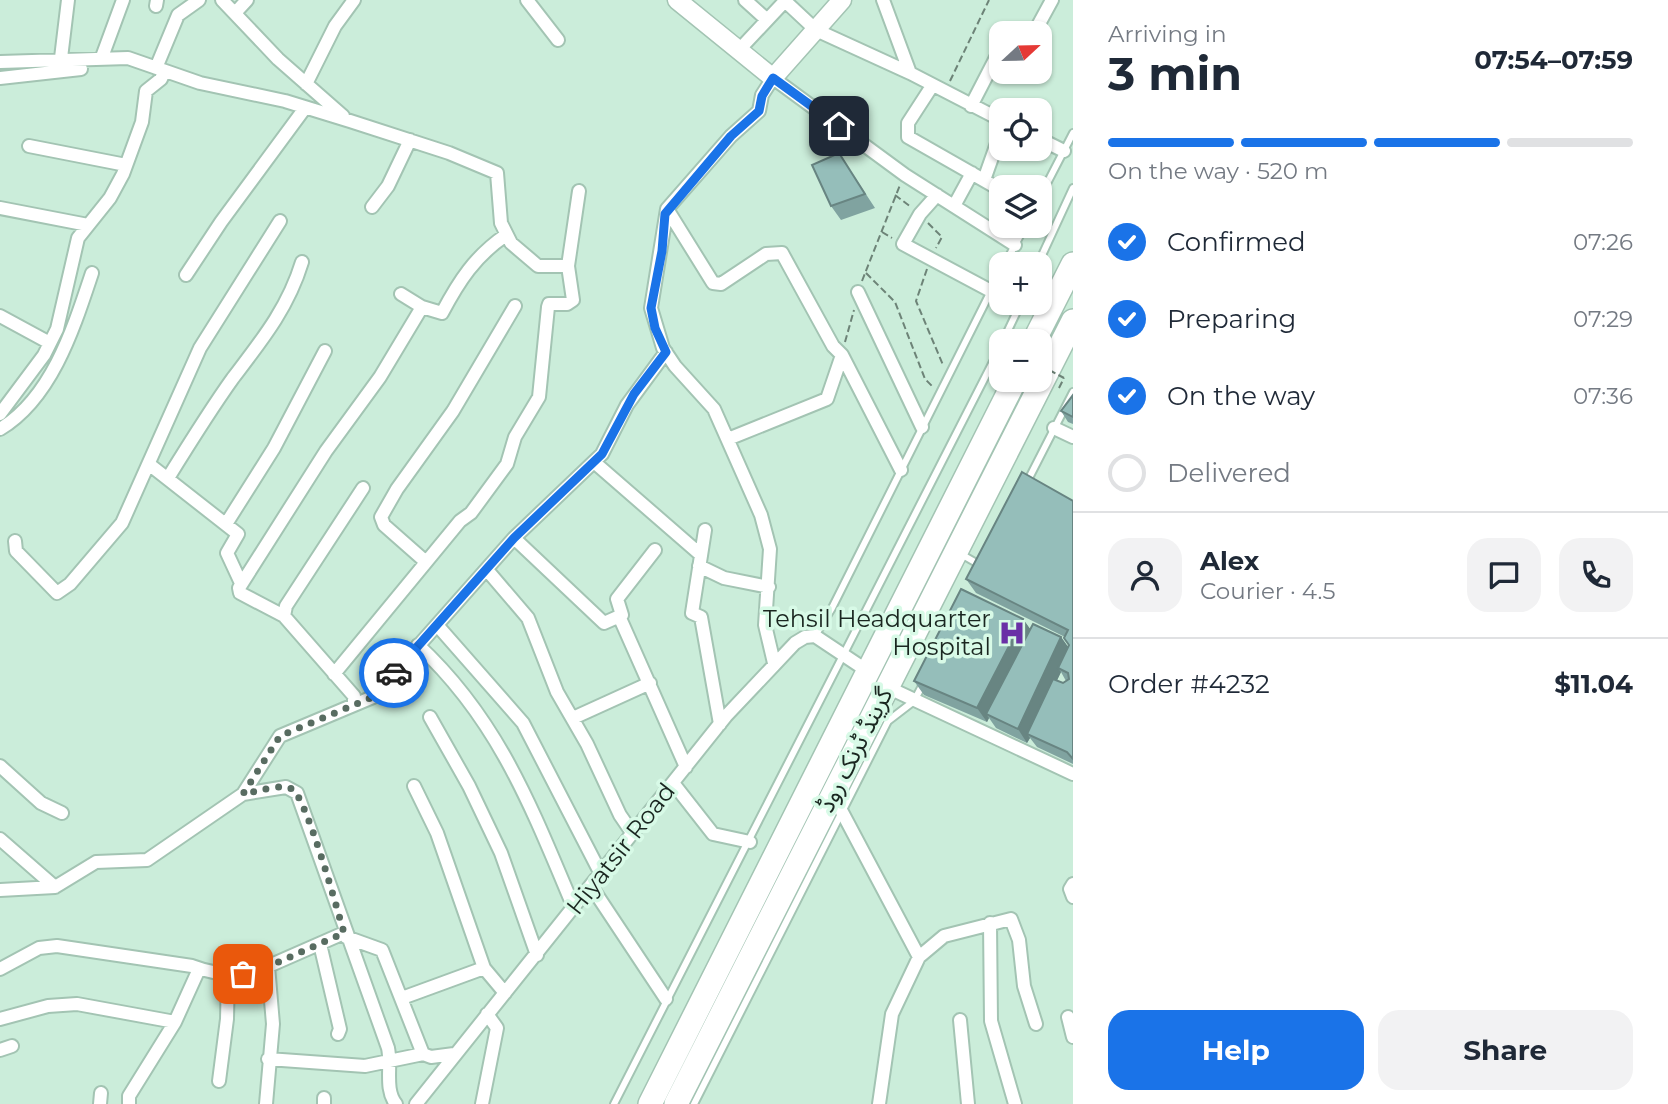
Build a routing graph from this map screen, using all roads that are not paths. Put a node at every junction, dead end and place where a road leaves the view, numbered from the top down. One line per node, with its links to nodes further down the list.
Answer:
1 (68, 0): 21 (street)
2 (123, 0): 19 (street)
3 (199, 0): 24 (street)
4 (222, 0): 13 (street)
5 (247, 0): 13 (street)
6 (354, 0): 28 (street)
7 (527, 0): 17 (street)
8 (677, 0): 18 (main road)
9 (745, 0): 14 (street)
10 (842, 0): 16 (main road)
11 (883, 0): 25 (street)
12 (1052, 0): 15 (street)
13 (235, 13): 28 (street)
14 (766, 19): 16 (street); 18 (street)
15 (1041, 21)
16 (816, 30): 25 (street); 27 (main road)
17 (558, 40)
18 (738, 51): 27 (main road)
19 (102, 57): 21 (street); 24 (street)
20 (0, 62): 21 (street)
21 (52, 64): 22 (street); 26 (street)
22 (81, 69)
23 (989, 71): 30 (street)
24 (160, 73): 31 (street); 40 (street)
25 (910, 73): 29 (street)
26 (0, 78)
27 (773, 78): 47 (street); 51 (street)
28 (306, 84): 33 (street)
29 (932, 86): 30 (street); 41 (street)
30 (971, 106): 32 (street)
31 (305, 108): 33 (street); 63 (street)
32 (989, 114)
33 (350, 121): 35 (street)
34 (1073, 132): 38 (lane)
35 (410, 140): 49 (street); 54 (street)
36 (1052, 145): 38 (street)
37 (29, 146): 40 (street)
38 (1064, 151): 42 (lane)
39 (991, 161): 43 (street)
40 (126, 165): 53 (street)
41 (972, 173): 43 (street); 48 (street)
42 (1051, 175)
43 (984, 180): 44 (street)
44 (989, 183)
45 (1073, 188): 58 (lane)
46 (579, 191): 61 (street)
47 (937, 195): 48 (street); 64 (street)
48 (954, 206): 56 (street)
49 (372, 207)
50 (0, 208): 53 (street)
51 (667, 209): 76 (street); 77 (street)
52 (280, 221): 88 (street)
53 (88, 225): 73 (street)
54 (506, 234): 61 (street); 69 (street)
55 (1019, 238): 56 (lane)
56 (1015, 245): 57 (lane)
57 (1011, 252)
58 (1044, 252)
59 (302, 262): 90 (street)
60 (1073, 264): 72 (highway)
61 (568, 266): 101 (street)
62 (92, 274): 73 (street)
63 (186, 275)
64 (989, 290)
65 (858, 292): 82 (street)
66 (989, 293): 82 (lane)
67 (401, 294): 69 (street)
68 (515, 306): 101 (street)
69 (422, 307): 105 (street)
70 (0, 316): 74 (street)
71 (1073, 321): 98 (highway, گرینڈ ٹرنک روڈ)
72 (1040, 329)
73 (64, 332): 74 (street); 84 (street)
74 (48, 342): 81 (street)
75 (325, 351): 93 (street)
76 (666, 352): 86 (street); 87 (street)
77 (842, 355): 86 (street); 89 (street)
78 (989, 370): 112 (lane)
79 (1009, 392): 114 (highway, گرینڈ ٹرنک روڈ)
80 (1073, 392): 83 (lane)
81 (0, 414)
82 (922, 428): 89 (lane)
83 (1055, 428): 85 (street); 92 (lane)
84 (0, 429)
85 (1073, 437)
86 (728, 439): 106 (street)
87 (594, 462): 95 (street); 100 (street)
88 (150, 465): 90 (street); 96 (street)
89 (901, 470): 110 (lane)
90 (168, 478): 93 (street)
91 (363, 488): 107 (street)
92 (1020, 498)
93 (226, 524): 105 (street)
94 (705, 530): 100 (street)
95 (514, 538): 103 (street); 108 (street)
96 (15, 541)
97 (655, 550): 108 (street)
98 (955, 551): 102 (lane); 118 (highway, گرینڈ ٹرنک روڈ)
99 (990, 556): 102 (lane)
100 (700, 561): 106 (street); 123 (street)
101 (426, 562): 115 (street)
102 (985, 568): 104 (lane)
103 (487, 570): 109 (street); 122 (street)
104 (980, 577)
105 (240, 582): 107 (street)
106 (769, 587): 113 (street)
107 (284, 616): 115 (street)
108 (619, 616): 117 (street)
109 (437, 625): 111 (street); 135 (street)
110 (815, 636): 112 (street); 113 (street, Hiyatsir Road)
111 (418, 645): 120 (street); 141 (street)
112 (845, 656): 114 (street); 134 (lane)
113 (774, 663): 123 (street, Hiyatsir Road)
114 (869, 672): 174 (highway, گرینڈ ٹرنک روڈ)
115 (334, 674): 120 (street)
116 (926, 679): 119 (lane)
117 (650, 683): 122 (street); 125 (street)
118 (887, 687): 119 (street); 175 (highway, گرینڈ ٹرنک روڈ)
119 (915, 701): 126 (street); 130 (lane)
120 (354, 704): 129 (street)
121 (430, 717): 145 (street)
122 (573, 718): 132 (street)
123 (720, 724): 125 (street, Hiyatsir Road)
124 (0, 766): 131 (street)
125 (686, 767): 127 (street, Hiyatsir Road)
126 (1073, 774)
127 (673, 783): 132 (street, Hiyatsir Road); 134 (street)
128 (414, 786): 148 (street)
129 (243, 794): 138 (street); 143 (street)
130 (842, 812): 146 (street); 176 (lane)
131 (62, 813)
132 (633, 834): 135 (street, Hiyatsir Road)
133 (0, 839): 138 (street)
134 (750, 842): 154 (lane)
135 (601, 874): 137 (street, Hiyatsir Road)
136 (1073, 884): 140 (street)
137 (592, 886): 141 (street, Hiyatsir Road); 154 (street)
138 (55, 887): 139 (street)
139 (0, 890)
140 (1073, 897)
141 (574, 908): 145 (street, Hiyatsir Road)
142 (990, 923): 146 (street); 160 (street); 179 (street)
143 (345, 935): 144 (street); 153 (street); 166 (street)
144 (320, 944): 147 (street); 161 (street)
145 (537, 954): 152 (street, Hiyatsir Road)
146 (919, 957): 177 (street)
147 (268, 966): 151 (street); 165 (street)
148 (484, 968): 152 (street); 153 (street)
149 (0, 969): 150 (street)
150 (200, 969): 151 (street); 159 (street)
151 (228, 974): 167 (street)
152 (505, 993): 155 (street, Hiyatsir Road)
153 (402, 998): 163 (street)
154 (666, 999): 173 (lane)
155 (487, 1014): 164 (street, Hiyatsir Road); 172 (street)
156 (1068, 1017): 162 (street)
157 (0, 1019): 159 (street)
158 (960, 1020): 178 (street)
159 (175, 1022): 168 (street)
160 (1036, 1024)
161 (338, 1034)
162 (1073, 1037)
163 (423, 1054): 164 (street); 166 (street)
164 (454, 1054): 171 (street, Hiyatsir Road)
165 (268, 1059): 166 (street); 169 (street)
166 (391, 1061): 170 (street)
167 (219, 1082)
168 (129, 1104)
169 (266, 1104)
170 (396, 1104)
171 (415, 1104)
172 (482, 1104)
173 (614, 1104)
174 (650, 1104)
175 (676, 1104)
176 (694, 1104)
177 (879, 1104)
178 (968, 1104)
179 (1015, 1104)

